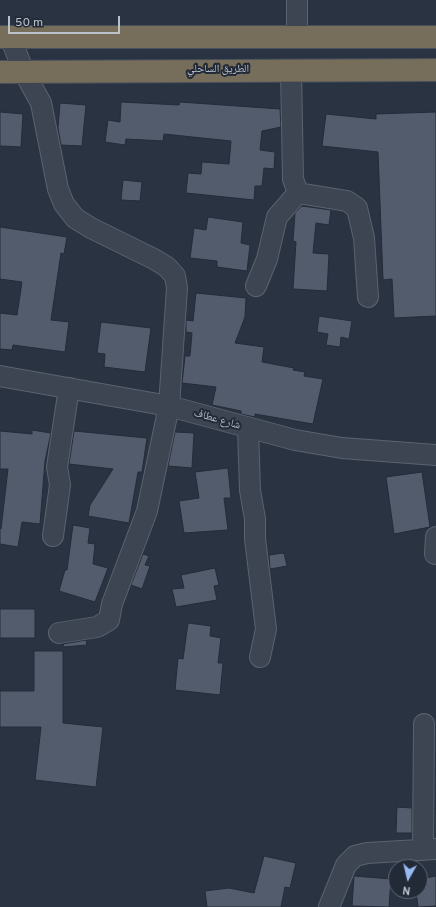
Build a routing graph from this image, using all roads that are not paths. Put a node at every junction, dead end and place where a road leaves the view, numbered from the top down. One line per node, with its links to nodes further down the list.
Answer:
1 (297, 0): 3 (street)
2 (5, 37): 3 (highway); 8 (street)
3 (297, 37): 4 (highway)
4 (436, 37)
5 (291, 70): 6 (highway, الطريق الساحلي); 8 (highway, الطريق الساحلي); 9 (street)
6 (436, 70)
7 (0, 72): 8 (highway, الطريق الساحلي)
8 (24, 72): 14 (street)
9 (298, 192): 10 (street); 11 (street)
10 (256, 286)
11 (368, 297)
12 (0, 376): 13 (street, شارع عطاف)
13 (69, 388): 14 (street, شارع عطاف); 17 (street)
14 (169, 406): 15 (street, شارع عطاف); 18 (street)
15 (248, 429): 16 (street, شارع عطاف); 19 (street)
16 (436, 455)
17 (53, 536)
18 (59, 632)
19 (260, 657)
20 (424, 724): 21 (street)
21 (429, 850): 22 (street)
22 (329, 907)

